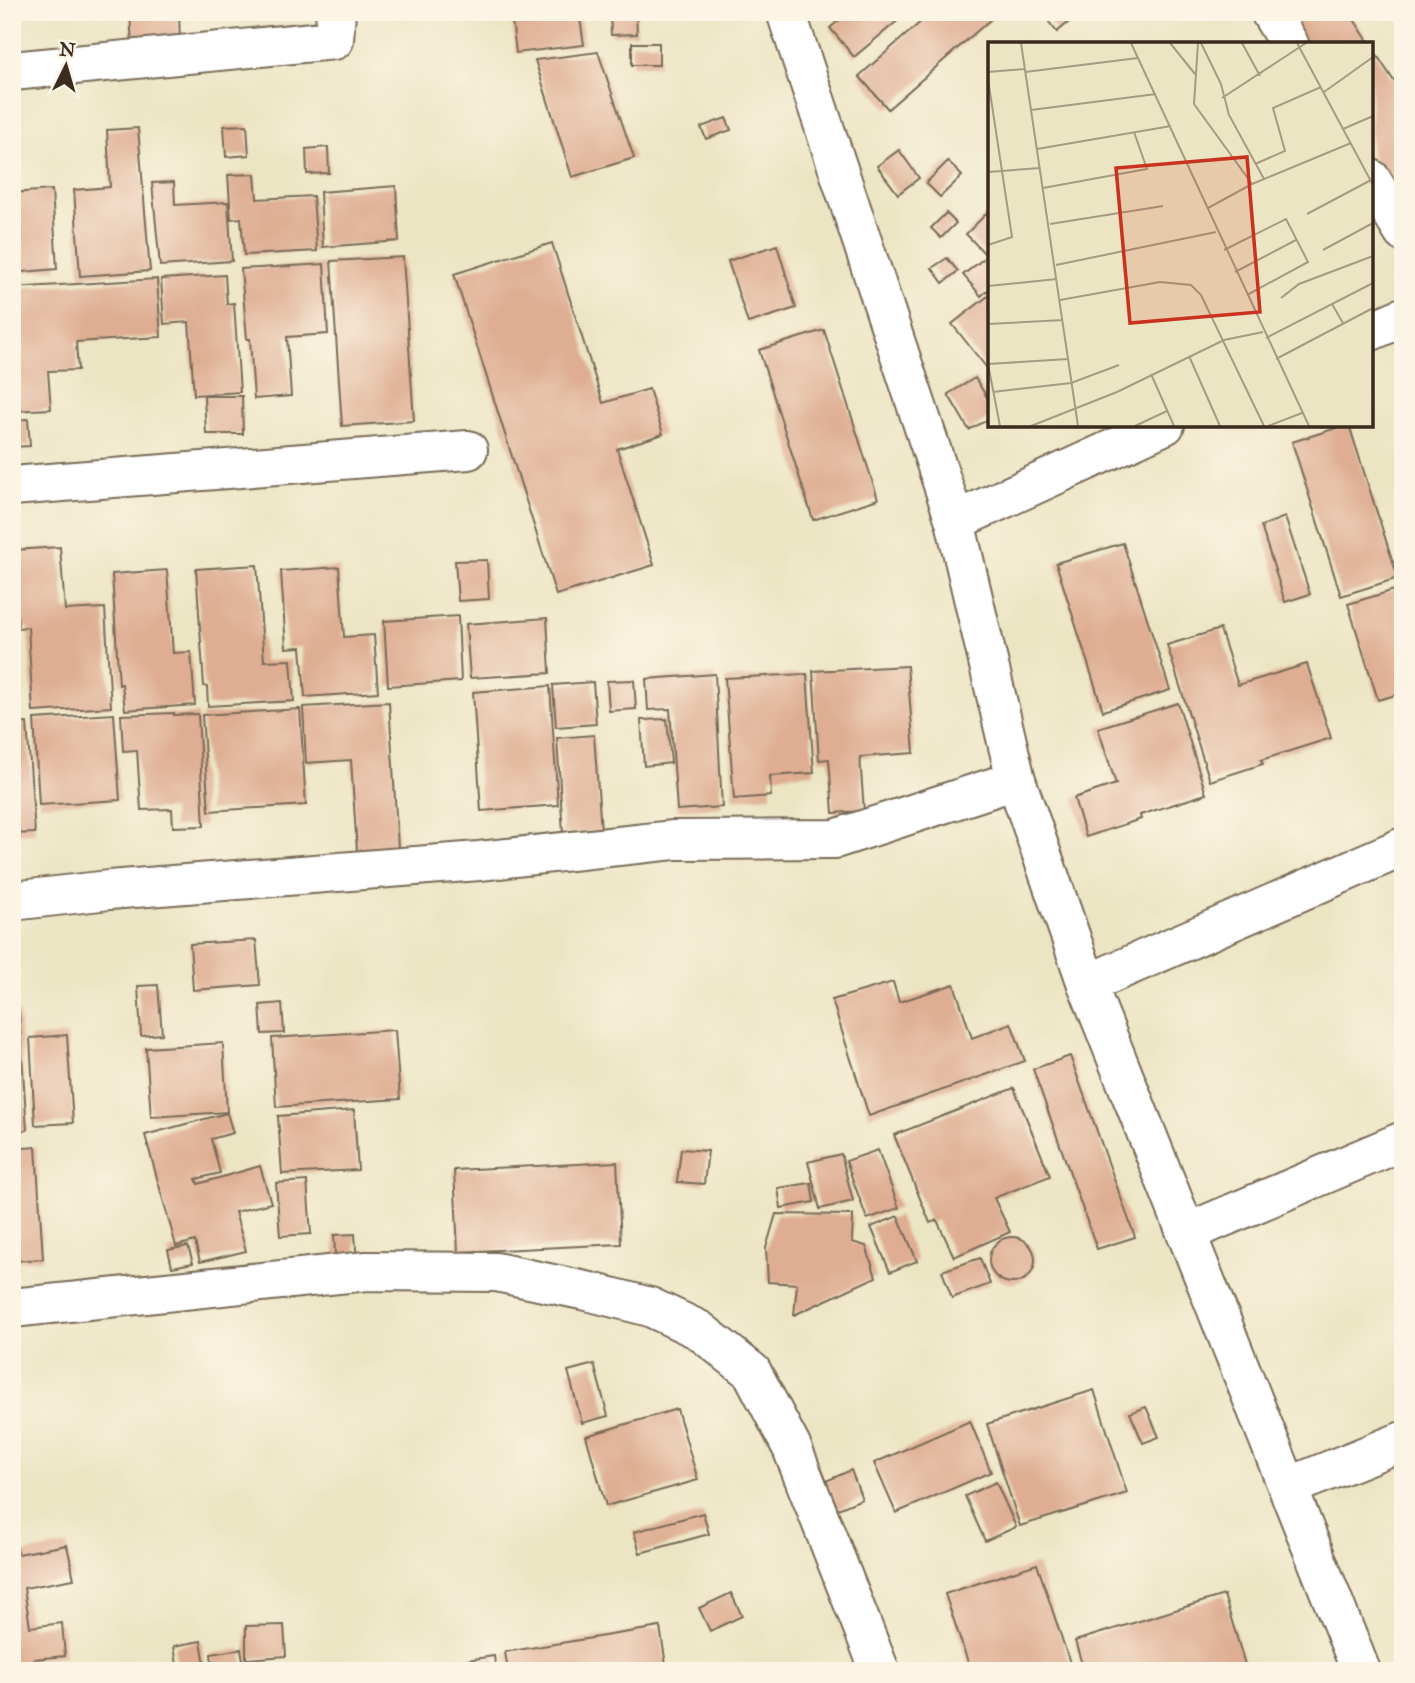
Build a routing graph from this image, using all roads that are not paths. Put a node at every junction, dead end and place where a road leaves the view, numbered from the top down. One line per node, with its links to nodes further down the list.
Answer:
1 (336, 12): 5 (street)
2 (786, 12): 13 (street)
3 (1270, 12): 4 (street)
4 (1288, 42)
5 (12, 71)
6 (1373, 182): 7 (street)
7 (1403, 232)
8 (1403, 317): 9 (street)
9 (1373, 330)
10 (1161, 427): 13 (street)
11 (468, 450): 12 (street)
12 (12, 486)
13 (956, 521): 14 (street)
14 (1016, 780): 16 (street); 17 (street)
15 (1403, 847): 17 (street)
16 (12, 901)
17 (1087, 984): 19 (street)
18 (1403, 1141): 19 (street)
19 (1186, 1233): 22 (street)
20 (12, 1308): 23 (street)
21 (1403, 1441): 22 (street)
22 (1288, 1487): 24 (street)
23 (880, 1671)
24 (1361, 1671)

